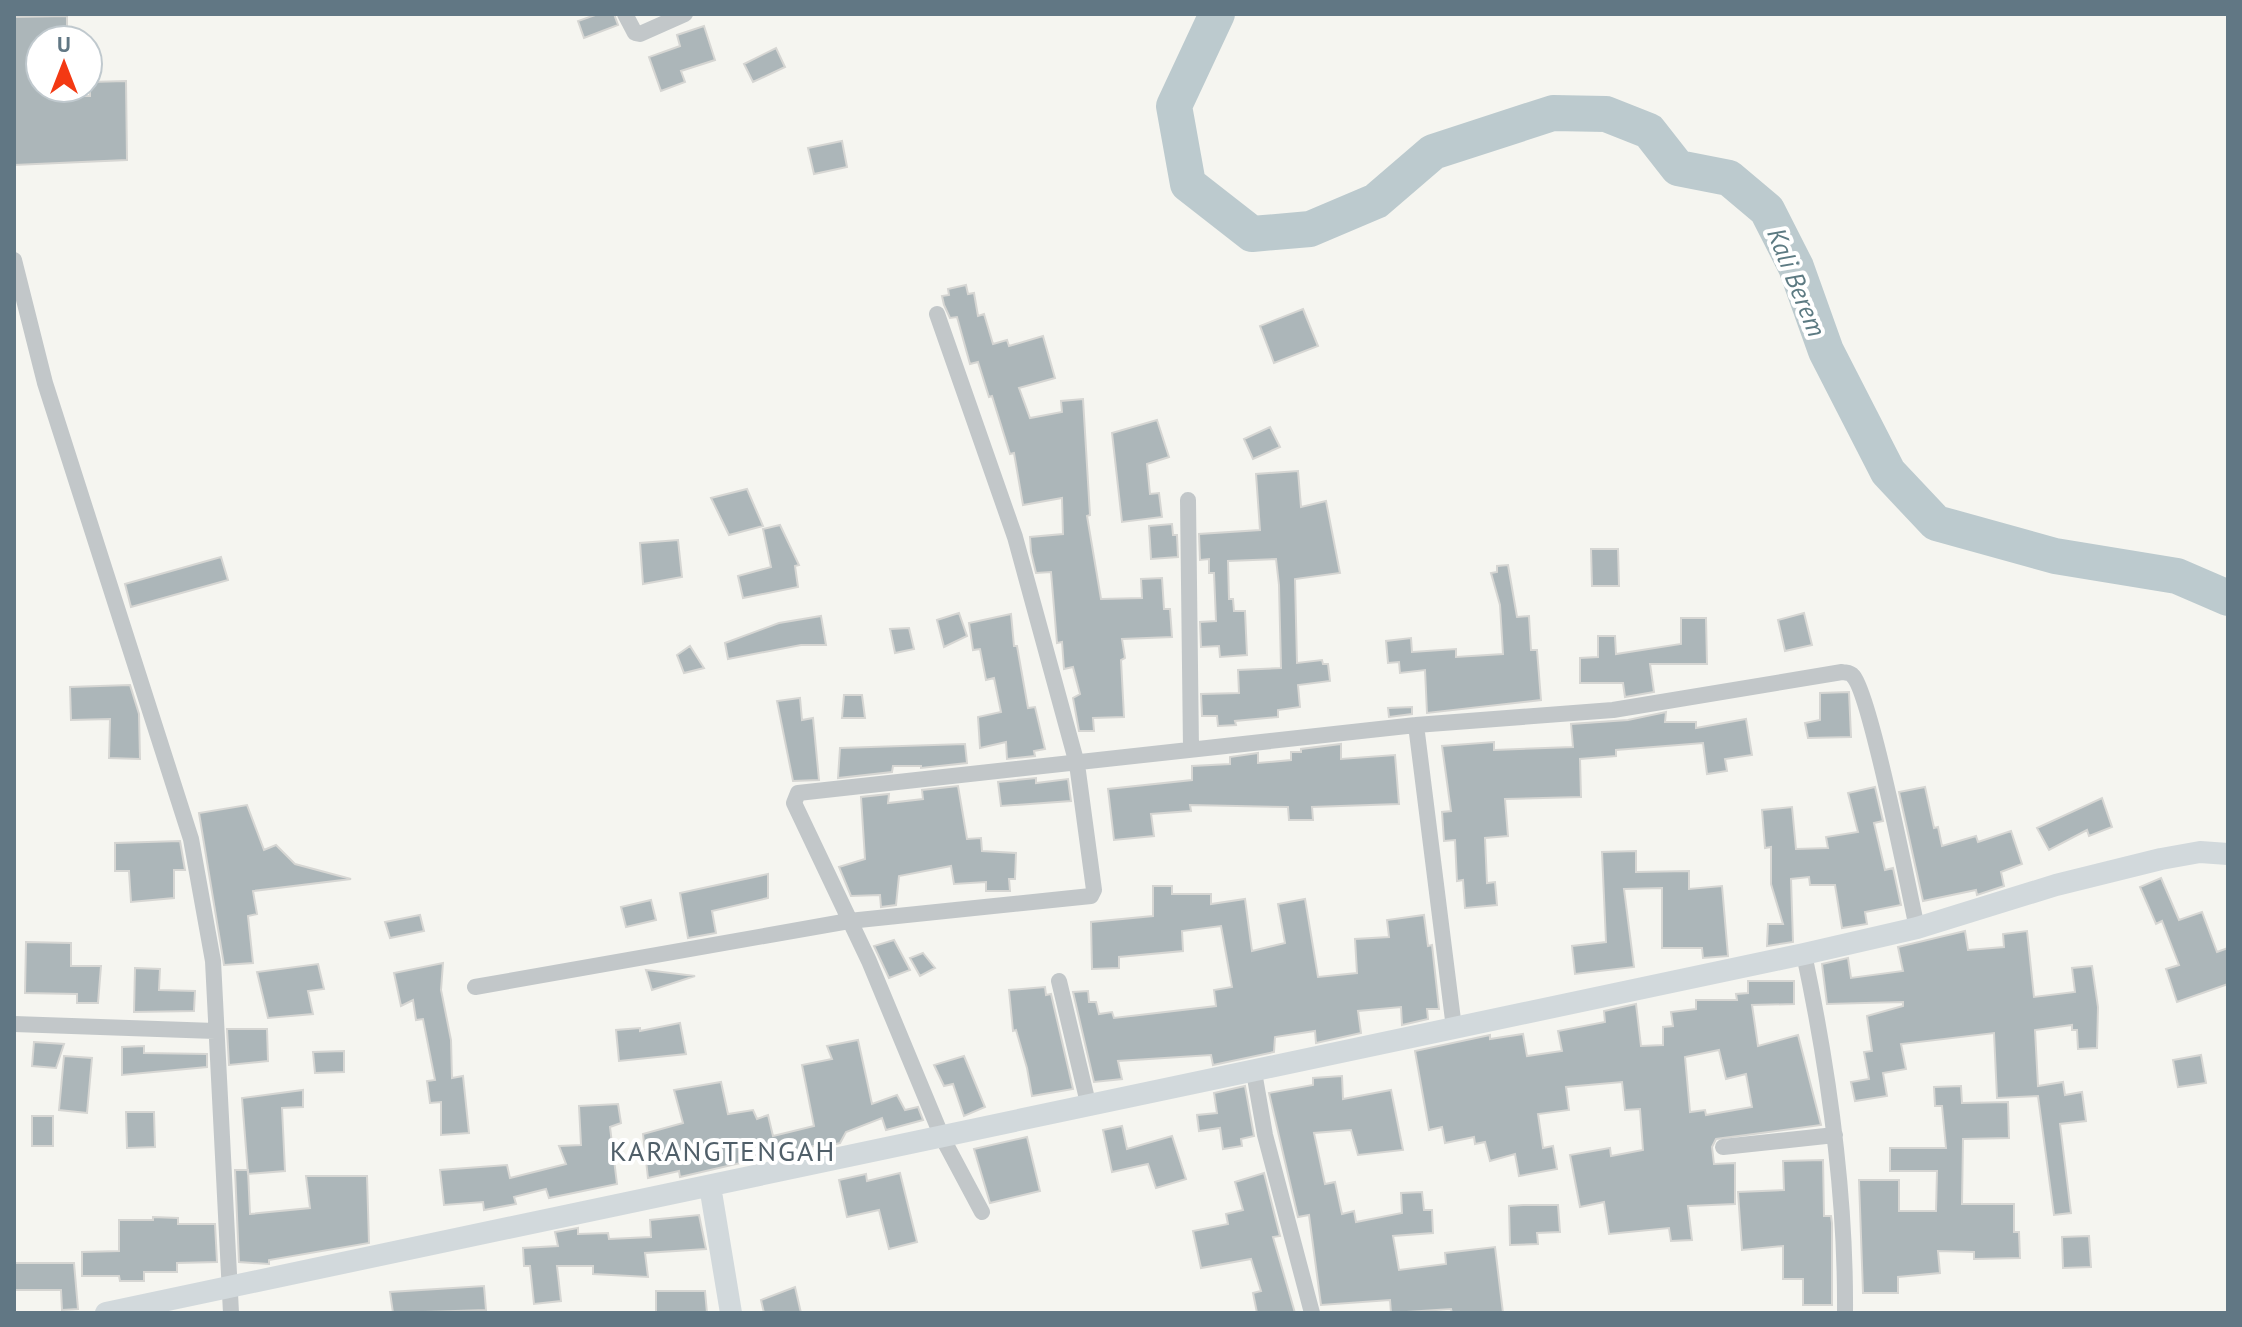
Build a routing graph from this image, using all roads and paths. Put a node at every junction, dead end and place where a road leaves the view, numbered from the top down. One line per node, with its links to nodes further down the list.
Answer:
1 (625, 14): 2 (street)
2 (685, 14)
3 (14, 260): 17 (street)
4 (937, 314): 8 (street)
5 (1188, 500): 7 (street)
6 (1416, 725): 7 (street); 11 (street); 16 (street)
7 (1191, 749): 8 (street)
8 (1077, 764): 10 (street); 10 (street)
9 (2228, 854): 11 (street)
10 (849, 921): 14 (street); 21 (street)
11 (1917, 928): 12 (street)
12 (1804, 954): 16 (street); 20 (street)
13 (1059, 981): 19 (street)
14 (475, 987)
15 (14, 1024): 17 (street)
16 (1454, 1028): 18 (street)
17 (215, 1031): 25 (street)
18 (1254, 1072): 19 (street); 29 (street)
19 (1088, 1103): 21 (street)
20 (1835, 1135): 22 (street); 30 (street)
21 (942, 1137): 23 (street); 24 (street)
22 (1723, 1147)
23 (710, 1186): 25 (street); 28 (street)
24 (982, 1212)
25 (230, 1287): 26 (street); 27 (street)
26 (106, 1313)
27 (231, 1313)
28 (731, 1313)
29 (1312, 1313)
30 (1845, 1313)

